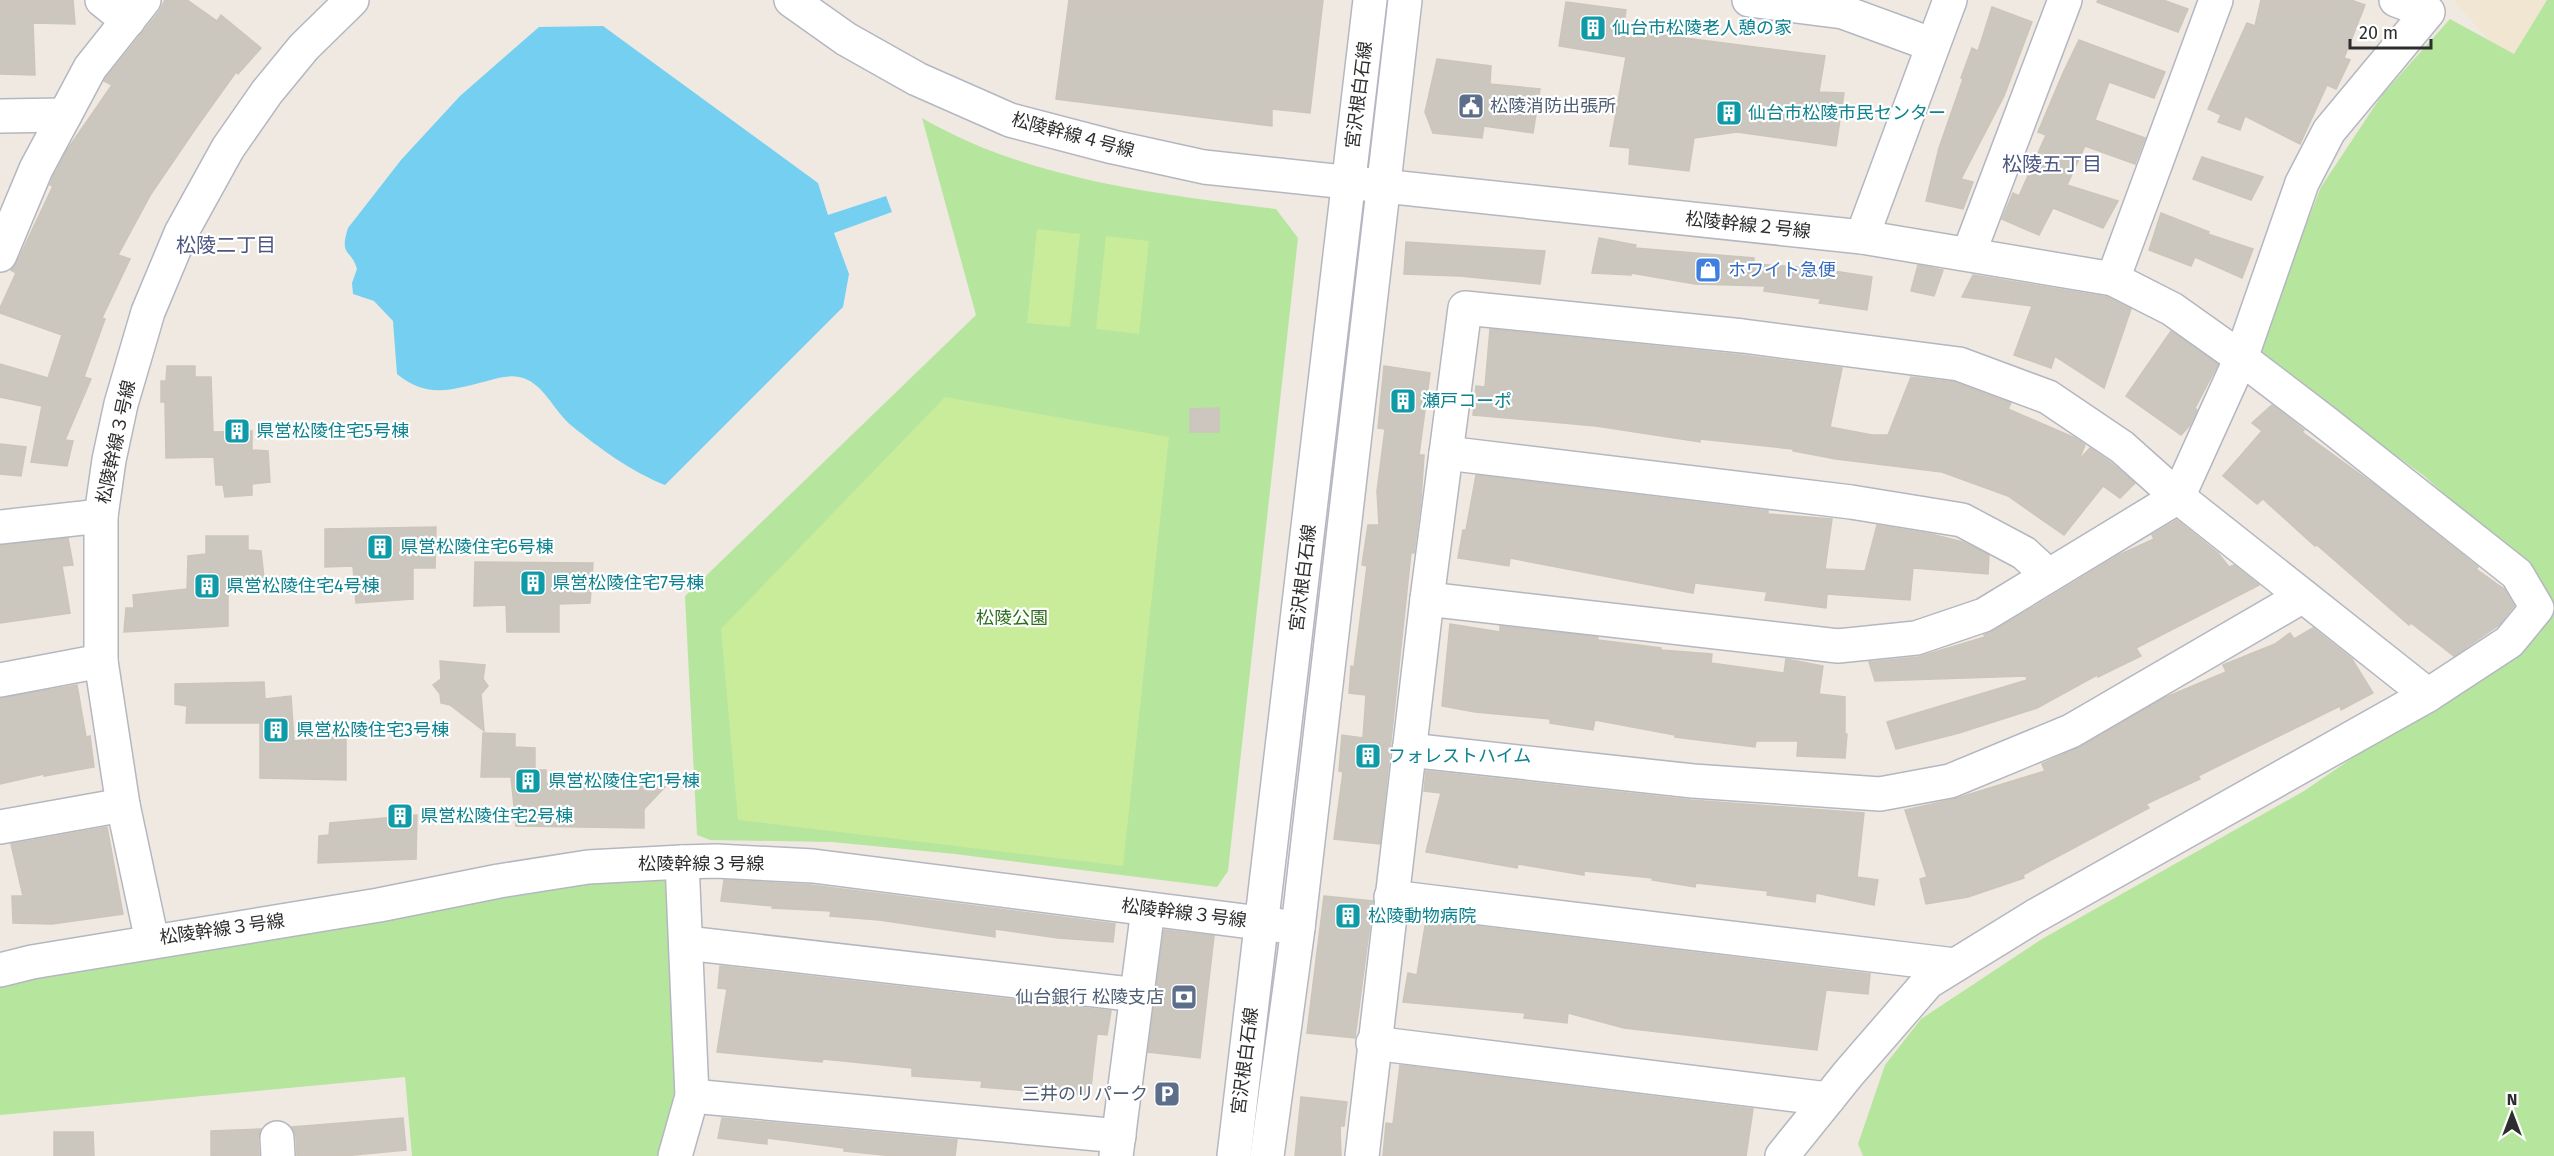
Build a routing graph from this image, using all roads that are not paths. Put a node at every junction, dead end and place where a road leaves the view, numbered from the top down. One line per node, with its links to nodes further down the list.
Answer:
1 (102, 0): 12 (street)
2 (352, 0): 25 (street, 松陵幹線３号線)
3 (791, 0): 16 (street, 松陵幹線４号線)
4 (1371, 0): 16 (street, 宮沢根白石線)
5 (1405, 0): 17 (street)
6 (1749, 0): 11 (street)
7 (1950, 0): 13 (street)
8 (2065, 0): 19 (street)
9 (2217, 0): 21 (street)
10 (2396, 0): 22 (street)
11 (1838, 5): 13 (street)
12 (136, 11): 14 (street)
13 (1933, 45): 18 (street)
14 (65, 115): 15 (street); 20 (street)
15 (0, 116)
16 (1350, 182): 17 (street, 松陵幹線４号線); 39 (street, 宮沢根白石線)
17 (1384, 186): 18 (street, 松陵幹線２号線); 40 (street)
18 (1862, 237): 19 (street, 松陵幹線２号線)
19 (1970, 254): 21 (street, 松陵幹線２号線)
20 (0, 255)
21 (2113, 279): 22 (street, 松陵幹線２号線)
22 (2241, 358): 24 (street); 32 (street, 松陵幹線２号線)
23 (1446, 453): 24 (street); 27 (street); 29 (street)
24 (2178, 497): 27 (street); 28 (street)
25 (101, 516): 26 (street); 30 (street, 松陵幹線３号線)
26 (0, 527)
27 (2048, 575): 29 (street)
28 (2303, 596): 32 (street); 33 (street)
29 (1427, 599): 33 (street)
30 (101, 661): 31 (street); 34 (street, 松陵幹線３号線)
31 (0, 680)
32 (2428, 695): 45 (street)
33 (1408, 750): 37 (street)
34 (123, 806): 35 (street); 41 (street, 松陵幹線３号線)
35 (0, 827)
36 (682, 862): 38 (street, 松陵幹線３号線); 41 (street, 松陵幹線３号線); 42 (street)
37 (1391, 897): 45 (street); 48 (street)
38 (1148, 909): 39 (street, 松陵幹線３号線); 47 (street)
39 (1262, 922): 40 (street, 松陵幹線３号線); 53 (street, 宮沢根白石線)
40 (1298, 928): 54 (street)
41 (152, 941): 44 (street)
42 (686, 943): 47 (street); 49 (street)
43 (0, 948): 44 (street)
44 (32, 962): 46 (street)
45 (1955, 965): 50 (street)
46 (0, 970)
47 (1138, 995): 51 (street)
48 (1373, 1043): 50 (street); 55 (street)
49 (692, 1096): 51 (street); 52 (street)
50 (1828, 1099): 56 (street)
51 (1118, 1146)
52 (675, 1156)
53 (1234, 1156)
54 (1267, 1156)
55 (1362, 1156)
56 (1782, 1156)

